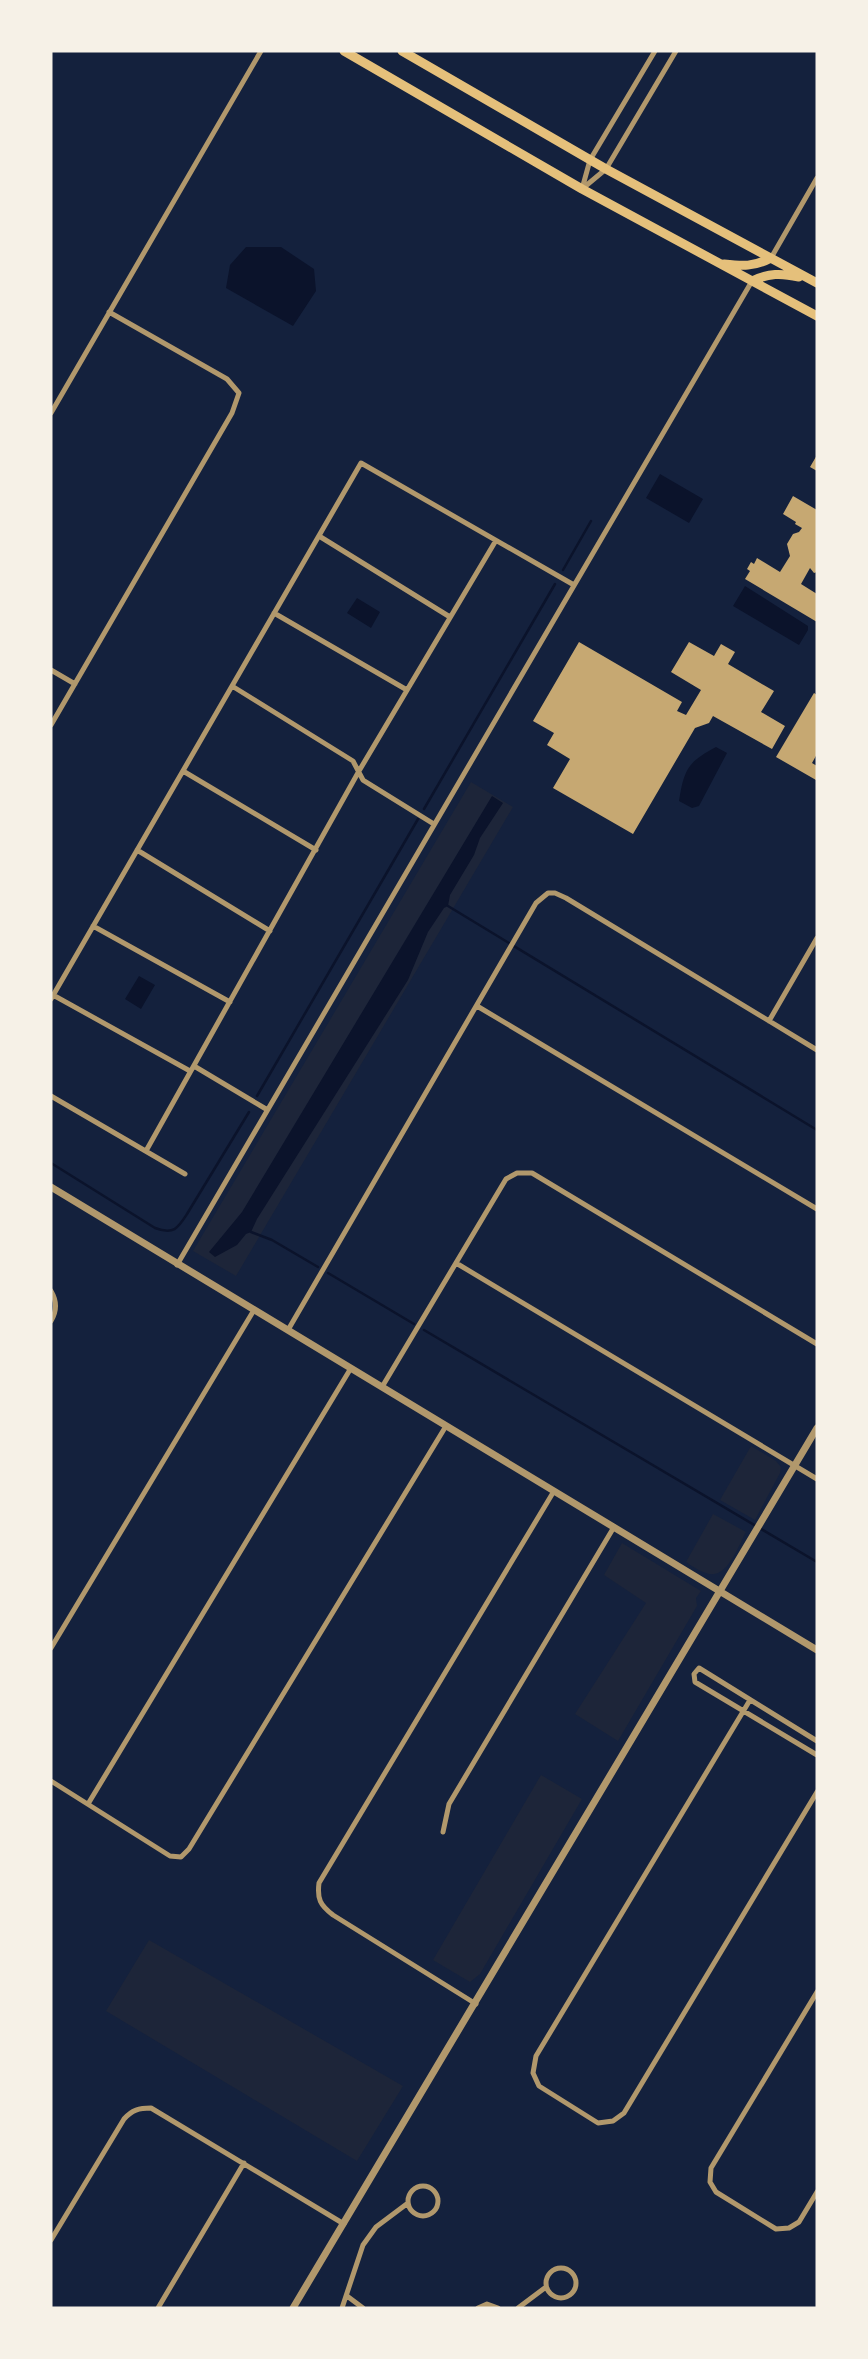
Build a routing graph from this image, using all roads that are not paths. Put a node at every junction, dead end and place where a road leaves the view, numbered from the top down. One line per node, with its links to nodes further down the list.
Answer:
1 (261, 51): 14 (street)
2 (344, 51): 9 (main road)
3 (402, 51): 6 (main road)
4 (655, 51): 6 (street)
5 (676, 51): 7 (street)
6 (590, 160): 7 (main road); 9 (street)
7 (606, 169): 9 (street); 10 (main road)
8 (817, 178): 10 (street)
9 (582, 188): 11 (main road)
10 (771, 258): 11 (main road); 13 (main road)
11 (719, 263): 12 (main road)
12 (752, 281): 13 (main road); 15 (main road); 19 (street)
13 (814, 281)
14 (109, 312): 16 (street); 23 (street)
15 (817, 316)
16 (51, 413)
17 (319, 536): 18 (street); 20 (street); 21 (street)
18 (495, 542): 19 (street); 21 (street)
19 (574, 585): 29 (street)
20 (274, 613): 24 (street); 25 (street)
21 (450, 617): 25 (street)
22 (51, 670): 23 (street)
23 (75, 684): 26 (street)
24 (232, 686): 27 (street); 28 (street)
25 (407, 690): 28 (street)
26 (51, 725)
27 (183, 771): 30 (street); 31 (street)
28 (359, 771): 29 (street); 31 (street)
29 (434, 824): 42 (street)
30 (137, 850): 32 (street); 33 (street)
31 (316, 850): 33 (street)
32 (93, 926): 35 (street); 36 (street)
33 (270, 931): 36 (street)
34 (817, 938): 38 (street)
35 (52, 997): 40 (street)
36 (230, 1002): 40 (street)
37 (477, 1006): 38 (street); 46 (street); 52 (street)
38 (769, 1021): 39 (street)
39 (817, 1050)
40 (192, 1068): 42 (street); 43 (street)
41 (51, 1096): 43 (street)
42 (266, 1110): 48 (street)
43 (146, 1151): 44 (street)
44 (185, 1174)
45 (51, 1187): 48 (street)
46 (817, 1209)
47 (456, 1263): 53 (street); 55 (street); 58 (street)
48 (177, 1265): 50 (street)
49 (51, 1291): 51 (street)
50 (254, 1310): 52 (street); 63 (street)
51 (51, 1321)
52 (288, 1330): 54 (street)
53 (817, 1344)
54 (351, 1367): 55 (street); 71 (street)
55 (383, 1387): 56 (street)
56 (446, 1426): 60 (street); 71 (street)
57 (817, 1428): 58 (street)
58 (794, 1466): 59 (street); 62 (street)
59 (817, 1479)
60 (554, 1491): 61 (street); 74 (street)
61 (614, 1527): 62 (street); 72 (street)
62 (721, 1592): 64 (street); 74 (street)
63 (51, 1648)
64 (817, 1650)
65 (750, 1700): 66 (street); 66 (street); 67 (street)
66 (744, 1711): 68 (street); 70 (street)
67 (817, 1741)
68 (817, 1755)
69 (51, 1780): 71 (street)
70 (817, 1792)
71 (88, 1804)
72 (443, 1832)
73 (817, 1992): 76 (street)
74 (476, 2004): 78 (street)
75 (244, 2163): 78 (street); 79 (street); 82 (street)
76 (817, 2192)
77 (408, 2203): 77 (street); 81 (street)
78 (344, 2224): 83 (street)
79 (51, 2240)
80 (546, 2287): 80 (street); 88 (street)
81 (347, 2296): 84 (street); 85 (street)
82 (158, 2308)
83 (293, 2308)
84 (342, 2308)
85 (363, 2308)
86 (478, 2308): 87 (street)
87 (498, 2308)
88 (518, 2308)

